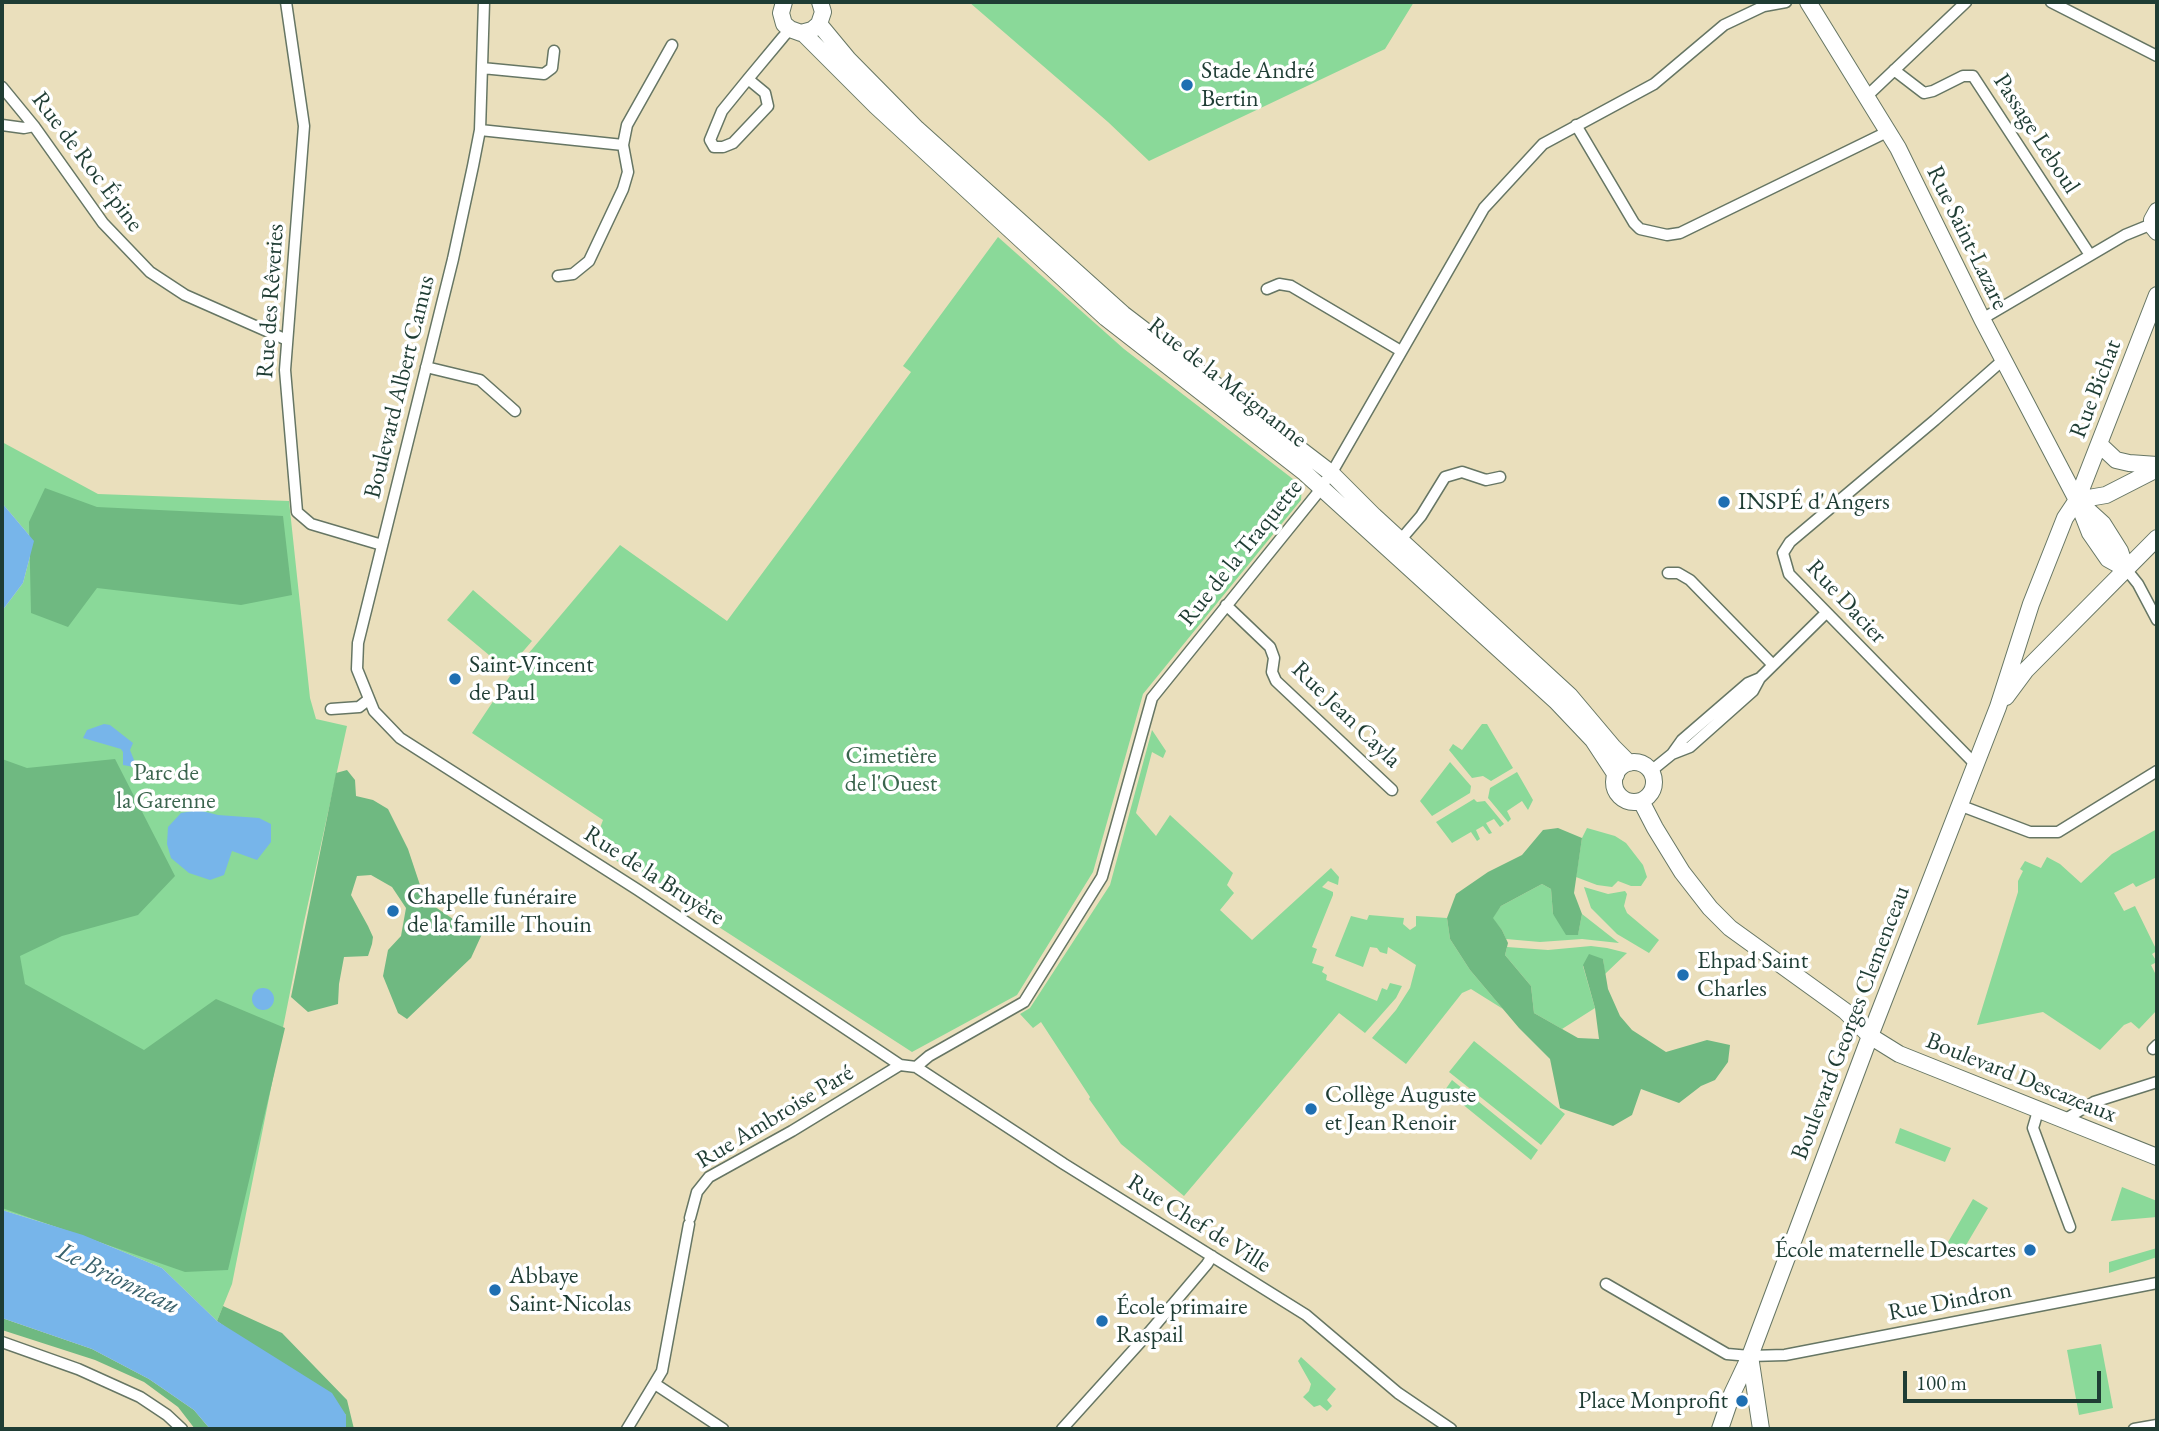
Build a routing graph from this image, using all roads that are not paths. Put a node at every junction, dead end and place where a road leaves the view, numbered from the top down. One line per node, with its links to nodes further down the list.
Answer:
1 (286, 2): 31 (street, Rue des Rêveries)
2 (484, 2): 14 (street, Boulevard Albert Camus)
3 (820, 2): 9 (main road)
4 (1786, 2): 20 (street, Rue de la Traquette)
5 (1808, 2): 18 (main road, Rue Saint-Lazare)
6 (1966, 2): 15 (street)
7 (2051, 2): 13 (street)
8 (779, 5): 10 (main road, Rue de la Meignanne)
9 (819, 24): 10 (main road); 38 (main road, Rue de la Meignanne)
10 (797, 31): 16 (street); 40 (main road, Rue de la Meignanne)
11 (672, 45): 24 (street)
12 (554, 51): 14 (street)
13 (2157, 56)
14 (482, 68): 22 (street, Boulevard Albert Camus)
15 (1894, 70): 18 (street); 26 (street, Passage Leboul)
16 (748, 79): 16 (street)
17 (2, 87): 21 (street, Rue de Roc Épine)
18 (1867, 96): 23 (main road, Rue Saint-Lazare)
19 (2, 125): 21 (street)
20 (1576, 125): 23 (street); 32 (street, Rue de la Traquette)
21 (34, 126): 31 (street, Rue de Roc Épine)
22 (480, 130): 24 (street); 34 (street, Boulevard Albert Camus)
23 (1887, 132): 30 (main road, Rue Saint-Lazare)
24 (623, 145): 27 (street)
25 (2155, 222): 26 (street)
26 (2090, 255): 30 (street)
27 (558, 276)
28 (1267, 289): 32 (street)
29 (2157, 295): 36 (main road, Rue Bichat)
30 (1982, 319): 33 (main road, Rue Saint-Lazare)
31 (287, 338): 43 (street, Rue des Rêveries)
32 (1401, 351): 38 (street, Rue de la Traquette)
33 (2003, 360): 41 (main road, Rue Saint-Lazare); 48 (street, Rue Dacier)
34 (426, 367): 35 (street); 43 (street, Boulevard Albert Camus)
35 (515, 411)
36 (2099, 444): 37 (main road); 41 (main road, Rue Bichat)
37 (2157, 467): 41 (main road)
38 (1331, 473): 40 (street, Rue de la Traquette); 44 (main road, Rue de la Meignanne)
39 (1500, 477): 44 (street)
40 (1321, 487): 44 (main road, Rue de la Meignanne); 47 (street, Rue de la Traquette)
41 (2077, 500): 45 (main road, Rue Saint-Lazare); 52 (main road, Boulevard Georges Clemenceau)
42 (2157, 538): 45 (main road, Boulevard Georges Clemenceau)
43 (382, 545): 51 (street, Boulevard Albert Camus)
44 (1395, 546): 55 (main road, Rue de la Meignanne); 59 (main road, Rue de la Meignanne)
45 (2126, 569): 49 (street); 52 (main road, Boulevard Georges Clemenceau)
46 (1668, 573): 50 (street)
47 (1226, 605): 60 (street, Rue Jean Cayla); 65 (street, Rue de la Traquette)
48 (1826, 612): 50 (street); 56 (street, Rue Dacier)
49 (2157, 620)
50 (1773, 665): 57 (street)
51 (368, 700): 53 (street); 54 (street, Boulevard Albert Camus)
52 (1998, 707): 56 (main road, Boulevard Georges Clemenceau)
53 (331, 709)
54 (374, 711): 64 (street, Rue de la Bruyère)
55 (1629, 763): 57 (main road); 59 (main road)
56 (1976, 765): 62 (main road, Boulevard Georges Clemenceau)
57 (1651, 771): 61 (main road)
58 (2157, 771): 62 (street)
59 (1616, 775): 61 (main road)
60 (1392, 790)
61 (1641, 801): 63 (main road)
62 (1959, 805): 63 (main road, Boulevard Georges Clemenceau)
63 (1870, 1036): 67 (main road, Boulevard Descazeaux); 75 (main road, Boulevard Georges Clemenceau)
64 (900, 1065): 65 (street, Rue de la Bruyère); 76 (street, Rue Ambroise Paré)
65 (916, 1067): 71 (street, Rue Chef de Ville)
66 (2157, 1083): 68 (street)
67 (2039, 1111): 68 (main road, Boulevard Descazeaux); 70 (street)
68 (2064, 1120): 69 (main road, Boulevard Descazeaux)
69 (2157, 1157)
70 (2070, 1227)
71 (1212, 1256): 81 (street); 82 (street, Rue Chef de Ville)
72 (2157, 1283): 75 (street, Rue Dindron)
73 (1606, 1284): 75 (street, Rue Dindron)
74 (2, 1342): 78 (street)
75 (1750, 1356): 83 (main road); 84 (main road)
76 (655, 1384): 79 (street, Rue Ambroise Paré); 80 (street)
77 (2157, 1425): 85 (street)
78 (182, 1429)
79 (627, 1429)
80 (723, 1429)
81 (1062, 1429)
82 (1451, 1429)
83 (1720, 1429)
84 (1761, 1429)
85 (2134, 1429)

